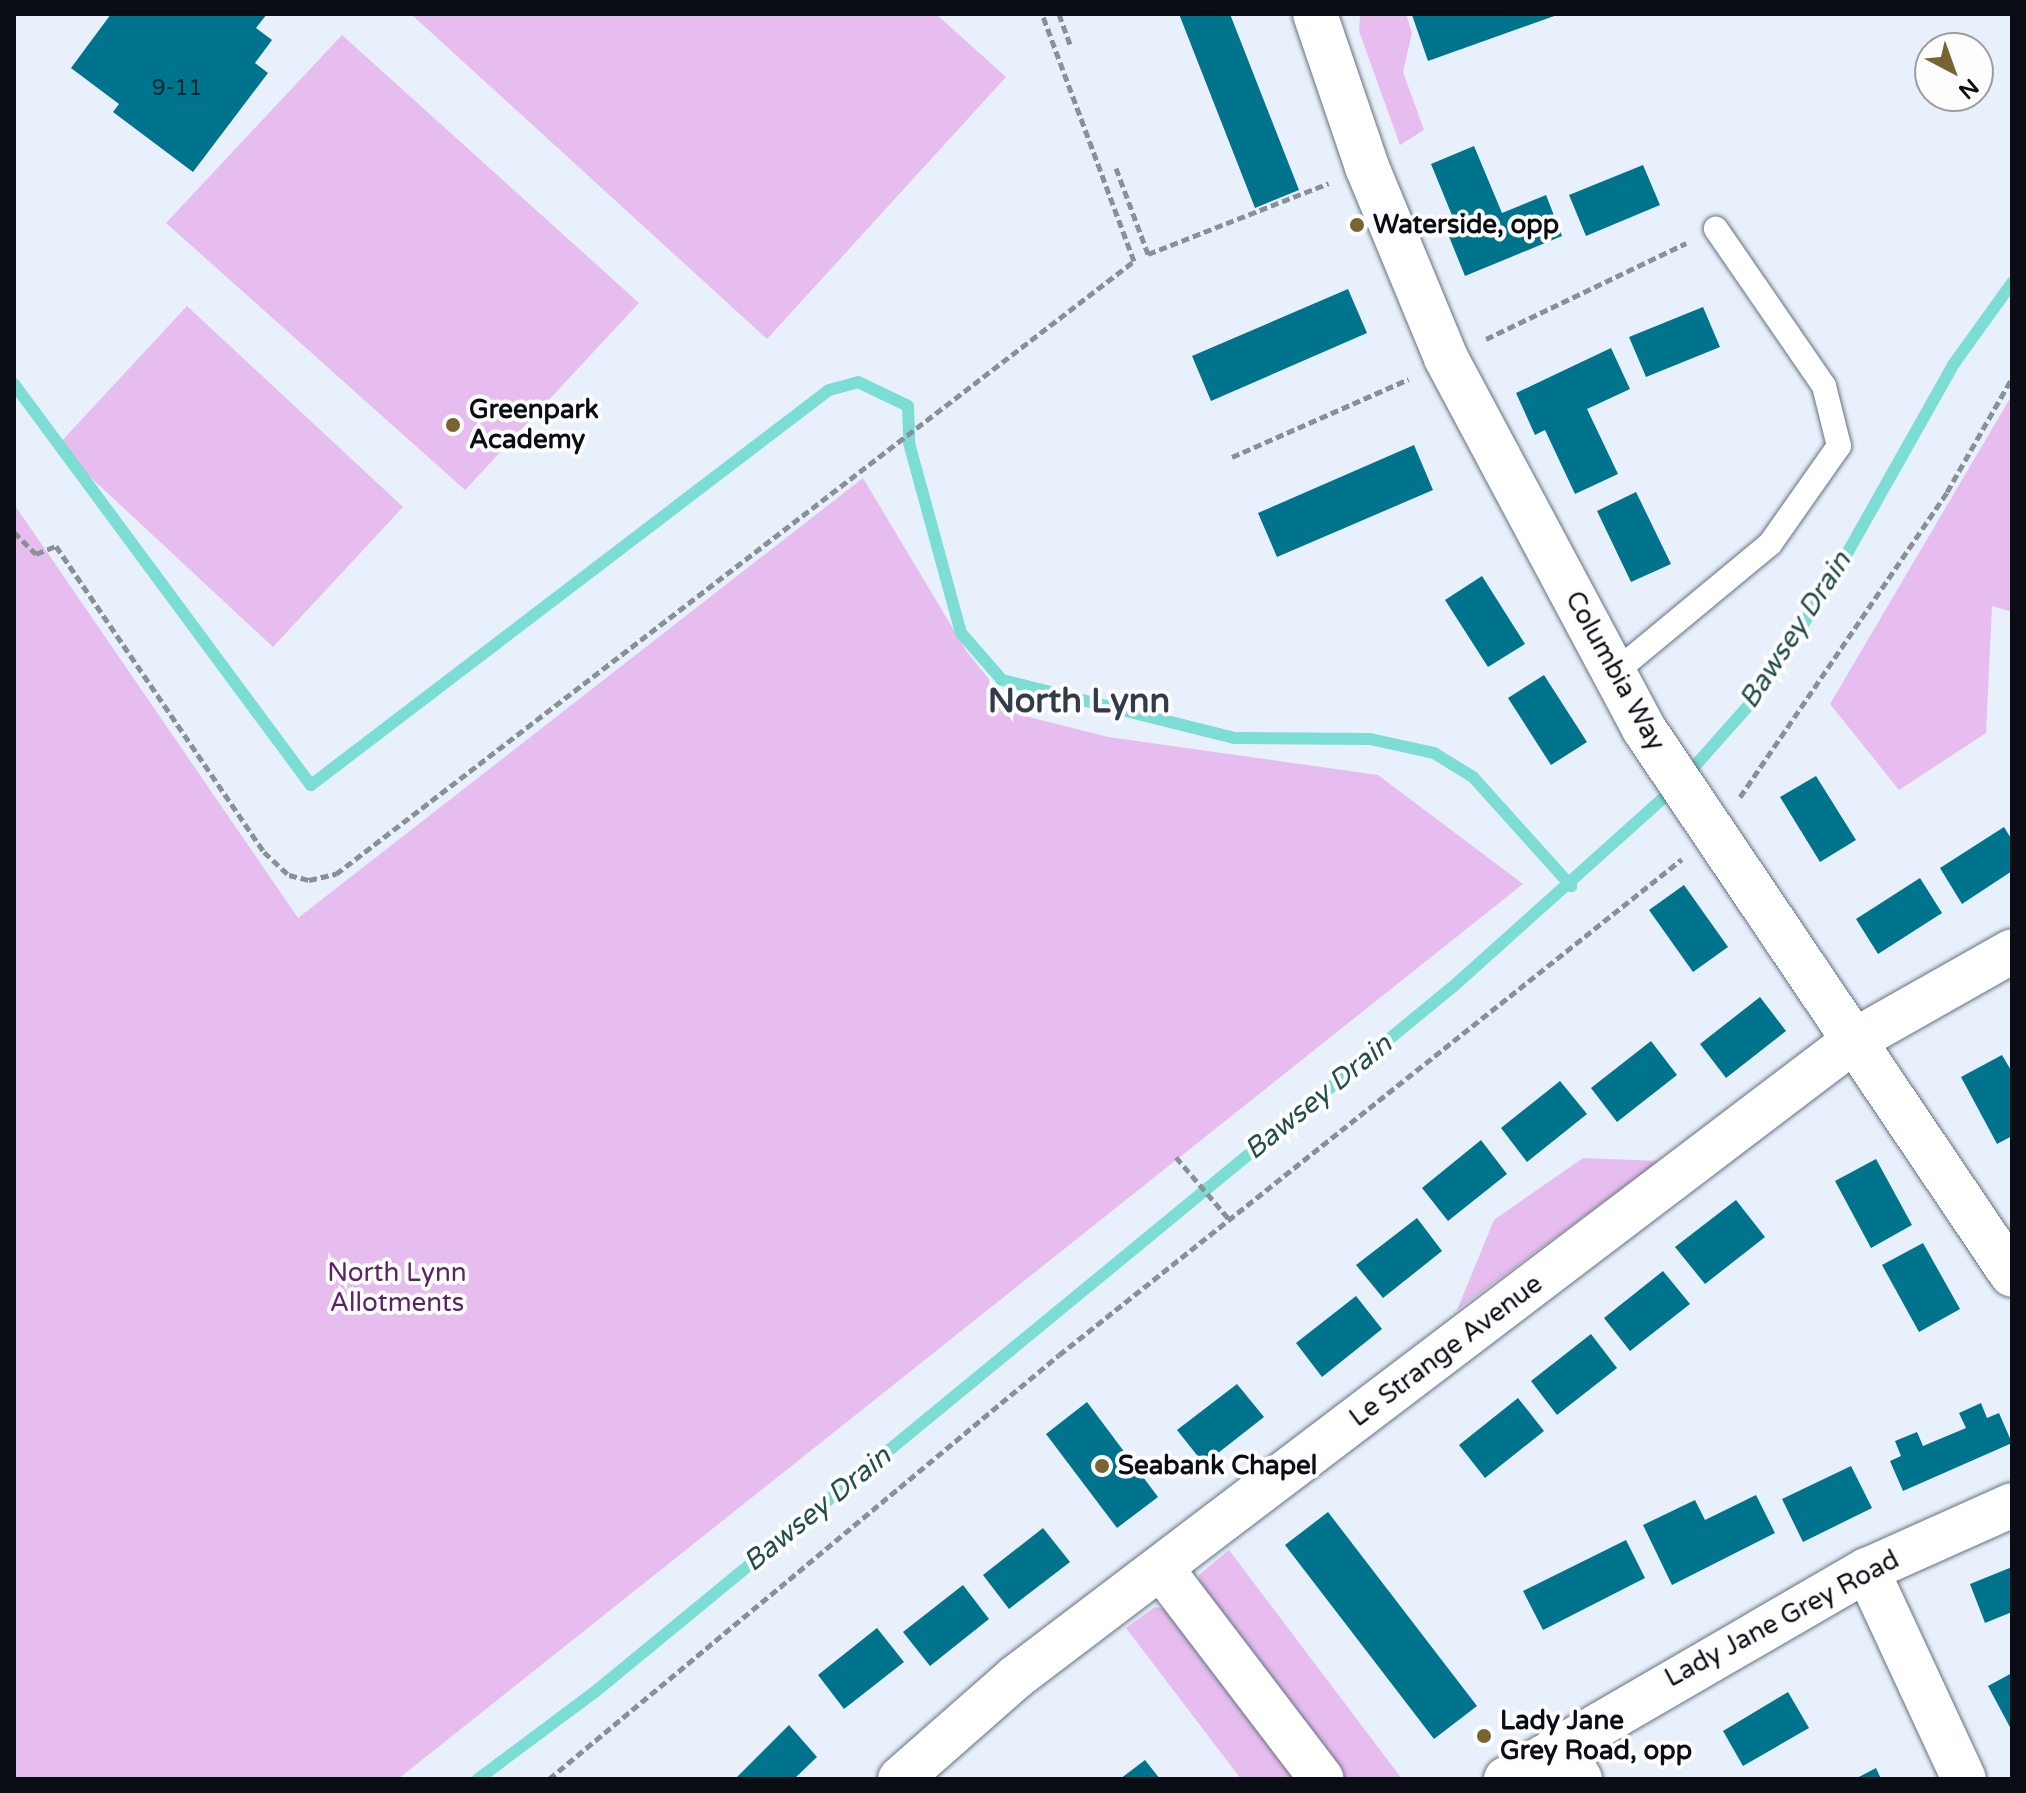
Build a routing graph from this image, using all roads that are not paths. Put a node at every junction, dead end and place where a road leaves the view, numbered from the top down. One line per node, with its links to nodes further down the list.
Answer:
1 (1315, 14): 3 (street, Columbia Way)
2 (1716, 229): 3 (lane)
3 (1614, 673): 5 (street, Columbia Way)
4 (2012, 951): 5 (street, Le Strange Avenue)
5 (1855, 1040): 6 (street, Columbia Way); 8 (street, Le Strange Avenue)
6 (2012, 1275)
7 (2012, 1505): 9 (street, Lady Jane Grey Road)
8 (1161, 1568): 11 (street, Le Strange Avenue); 12 (street)
9 (1867, 1570): 10 (street, Lady Jane Grey Road); 14 (street)
10 (1570, 1762): 13 (street, Lady Jane Grey Road)
11 (900, 1779)
12 (1322, 1779)
13 (1506, 1779)
14 (1964, 1779)

